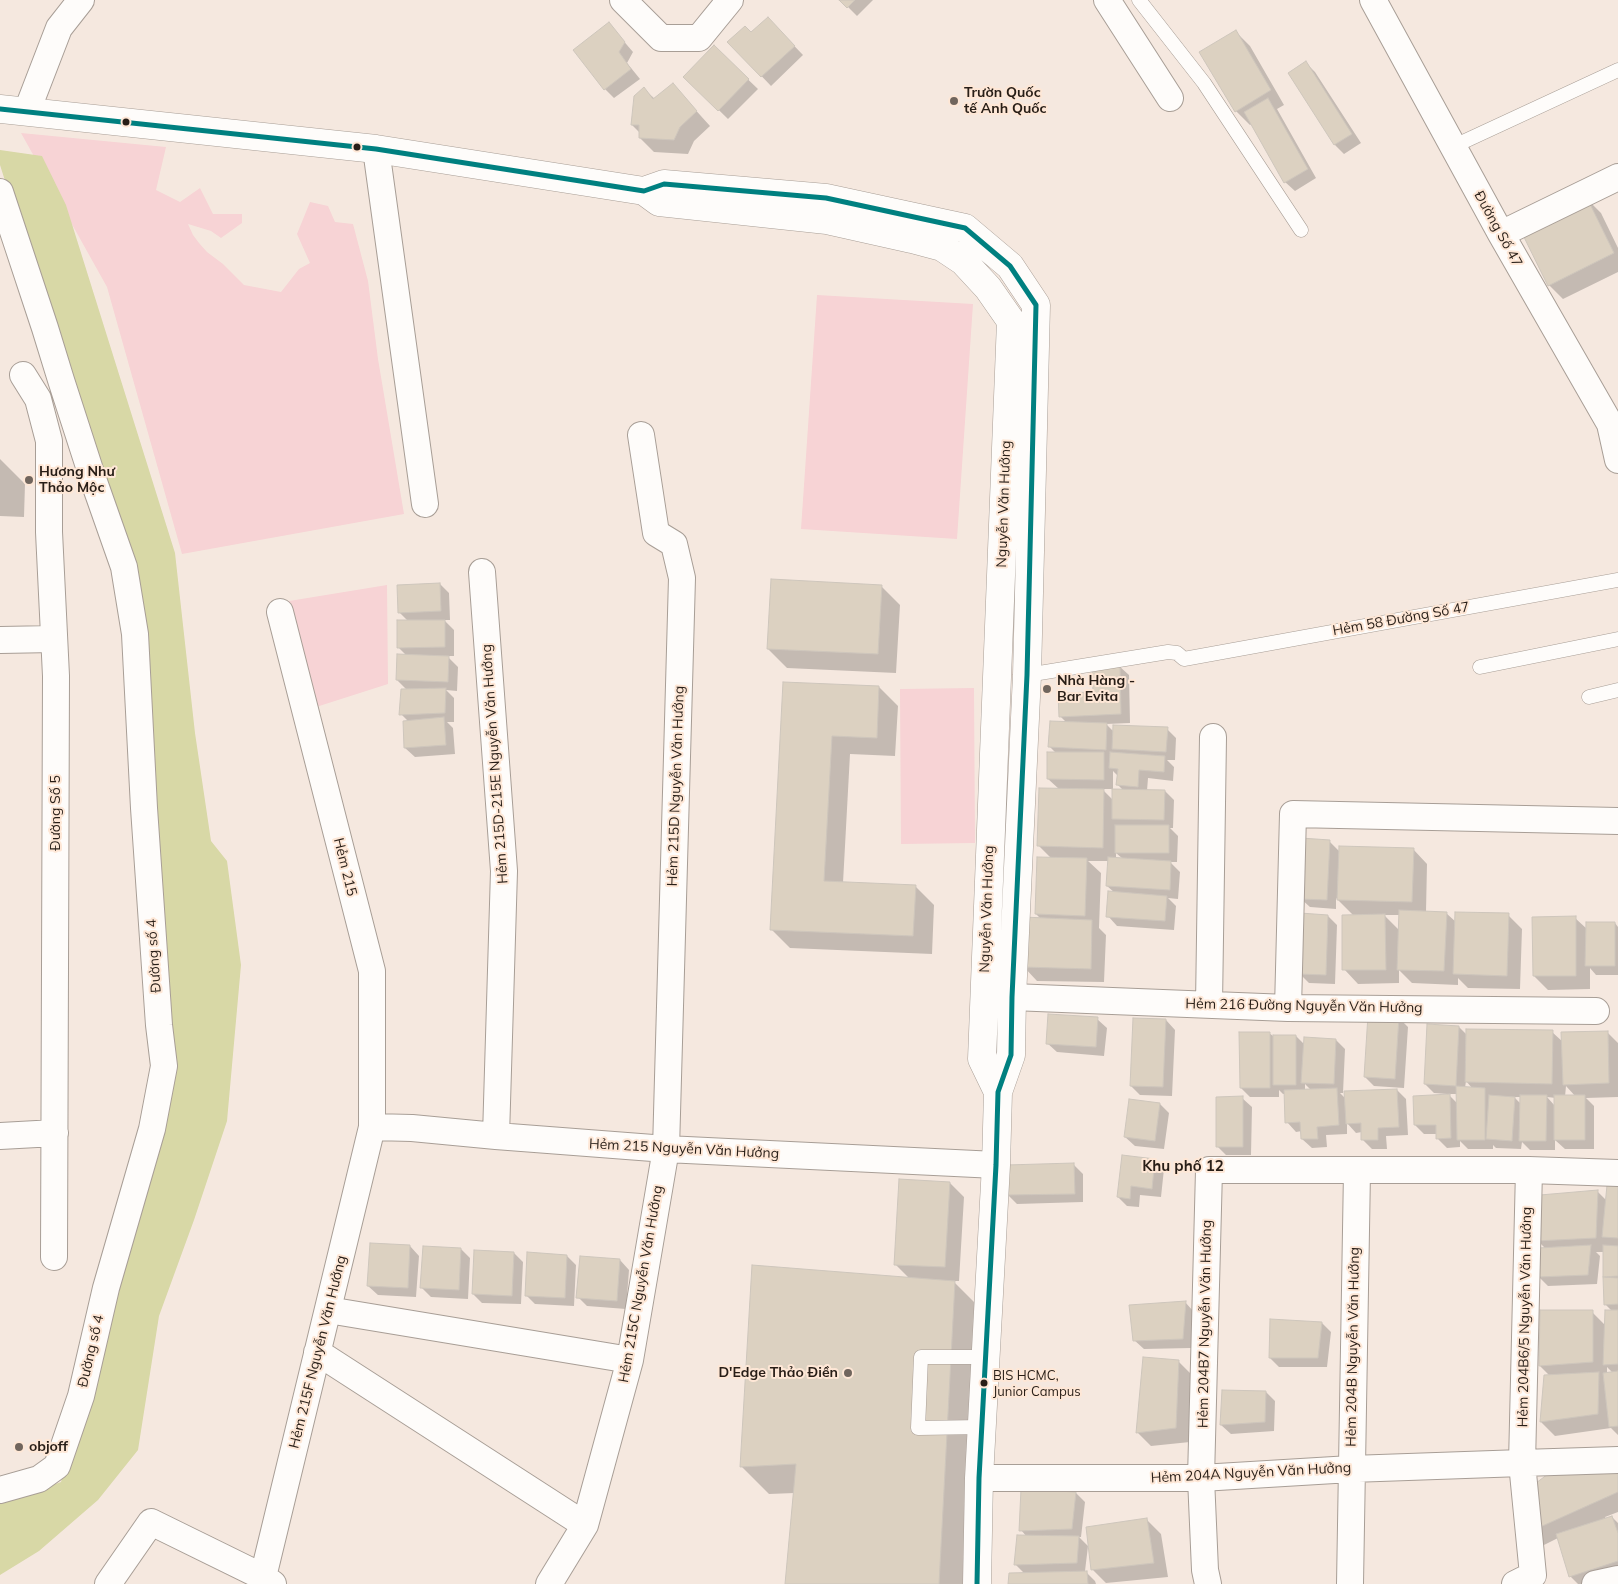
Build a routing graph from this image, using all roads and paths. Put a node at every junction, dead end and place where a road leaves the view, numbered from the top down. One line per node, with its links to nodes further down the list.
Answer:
1 (81, 0): 9 (street)
2 (623, 0): 3 (street)
3 (730, 0)
4 (1107, 0): 8 (street)
5 (1139, 0): 15 (lane)
6 (1373, 0): 10 (street, Đường Số 47)
7 (1618, 70): 10 (lane)
8 (1170, 98)
9 (13, 110): 11 (main road, Nguyễn Văn Hưởng)
10 (1452, 147): 16 (street, Đường Số 47)
11 (376, 149): 13 (main road, Nguyễn Văn Hưởng); 20 (street)
12 (1618, 177): 16 (street)
13 (644, 191): 28 (main road, Nguyễn Văn Hưởng); 37 (main road, Nguyễn Văn Hưởng)
14 (0, 192): 58 (street, Đường số 4)
15 (1301, 230)
16 (1501, 234): 19 (street, Đường Số 47)
17 (23, 376): 24 (street, Đường Số 5)
18 (641, 435): 42 (street, Hẻm 215D Nguyễn Văn Hưởng)
19 (1618, 460)
20 (424, 504)
21 (482, 572): 41 (street, Hẻm 215D-215E Nguyễn Văn Hưởng)
22 (1618, 580): 28 (lane, Hẻm 58 Đường Số 47)
23 (280, 612): 38 (street, Hẻm 215)
24 (54, 639): 25 (street); 39 (street, Đường Số 5)
25 (0, 640)
26 (1618, 640): 27 (lane)
27 (1480, 667)
28 (1027, 675): 33 (main road, Nguyễn Văn Hưởng)
29 (1618, 690): 30 (lane)
30 (1589, 697)
31 (1213, 737): 34 (street)
32 (1618, 821): 35 (street)
33 (1012, 997): 34 (street, Hẻm 216 Đường Nguyễn Văn Hưởng); 37 (main road, Nguyễn Văn Hưởng)
34 (1209, 1004): 35 (street, Hẻm 216 Đường Nguyễn Văn Hưởng)
35 (1288, 1008): 36 (street, Hẻm 216 Đường Nguyễn Văn Hưởng)
36 (1596, 1011)
37 (998, 1092): 43 (main road, Nguyễn Văn Hưởng)
38 (372, 1127): 41 (street, Hẻm 215 Nguyễn Văn Hưởng); 48 (street, Hẻm 215F Nguyễn Văn Hưởng)
39 (55, 1133): 40 (street); 47 (street, Đường Số 5)
40 (0, 1136)
41 (496, 1136): 42 (street, Hẻm 215 Nguyễn Văn Hưởng)
42 (666, 1150): 43 (street, Hẻm 215 Nguyễn Văn Hưởng); 51 (street, Hẻm 215C Nguyễn Văn Hưởng)
43 (996, 1165): 50 (main road, Nguyễn Văn Hưởng)
44 (1529, 1170): 45 (street); 46 (street); 54 (street, Hẻm 204B6/5 Nguyễn Văn Hưởng)
45 (1357, 1171): 55 (street, Hẻm 204B Nguyễn Văn Hưởng); 57 (street, Hẻm 204B7 Nguyễn Văn Hưởng)
46 (1618, 1173)
47 (54, 1256)
48 (328, 1310): 49 (street, Hẻm 215F Nguyễn Văn Hưởng); 51 (street)
49 (317, 1352): 59 (street); 61 (street, Hẻm 215F Nguyễn Văn Hưởng)
50 (985, 1357): 52 (main road, Nguyễn Văn Hưởng); 52 (lane)
51 (630, 1360): 59 (street, Hẻm 215C Nguyễn Văn Hưởng)
52 (982, 1426): 56 (main road, Nguyễn Văn Hưởng)
53 (1618, 1460): 54 (street)
54 (1522, 1463): 55 (street, Hẻm 204A Nguyễn Văn Hưởng); 67 (street)
55 (1351, 1469): 57 (street, Hẻm 204A Nguyễn Văn Hưởng); 66 (street, Hẻm 204B Nguyễn Văn Hưởng)
56 (979, 1478): 57 (street, Hẻm 204A Nguyễn Văn Hưởng); 64 (main road, Nguyễn Văn Hưởng)
57 (1202, 1478): 65 (street)
58 (0, 1490)
59 (585, 1525): 63 (street, Hẻm 215C Nguyễn Văn Hưởng)
60 (1618, 1579): 68 (street)
61 (268, 1580): 62 (street)
62 (108, 1584)
63 (548, 1584)
64 (977, 1584)
65 (1208, 1584)
66 (1350, 1584)
67 (1515, 1584)
68 (1595, 1584)

